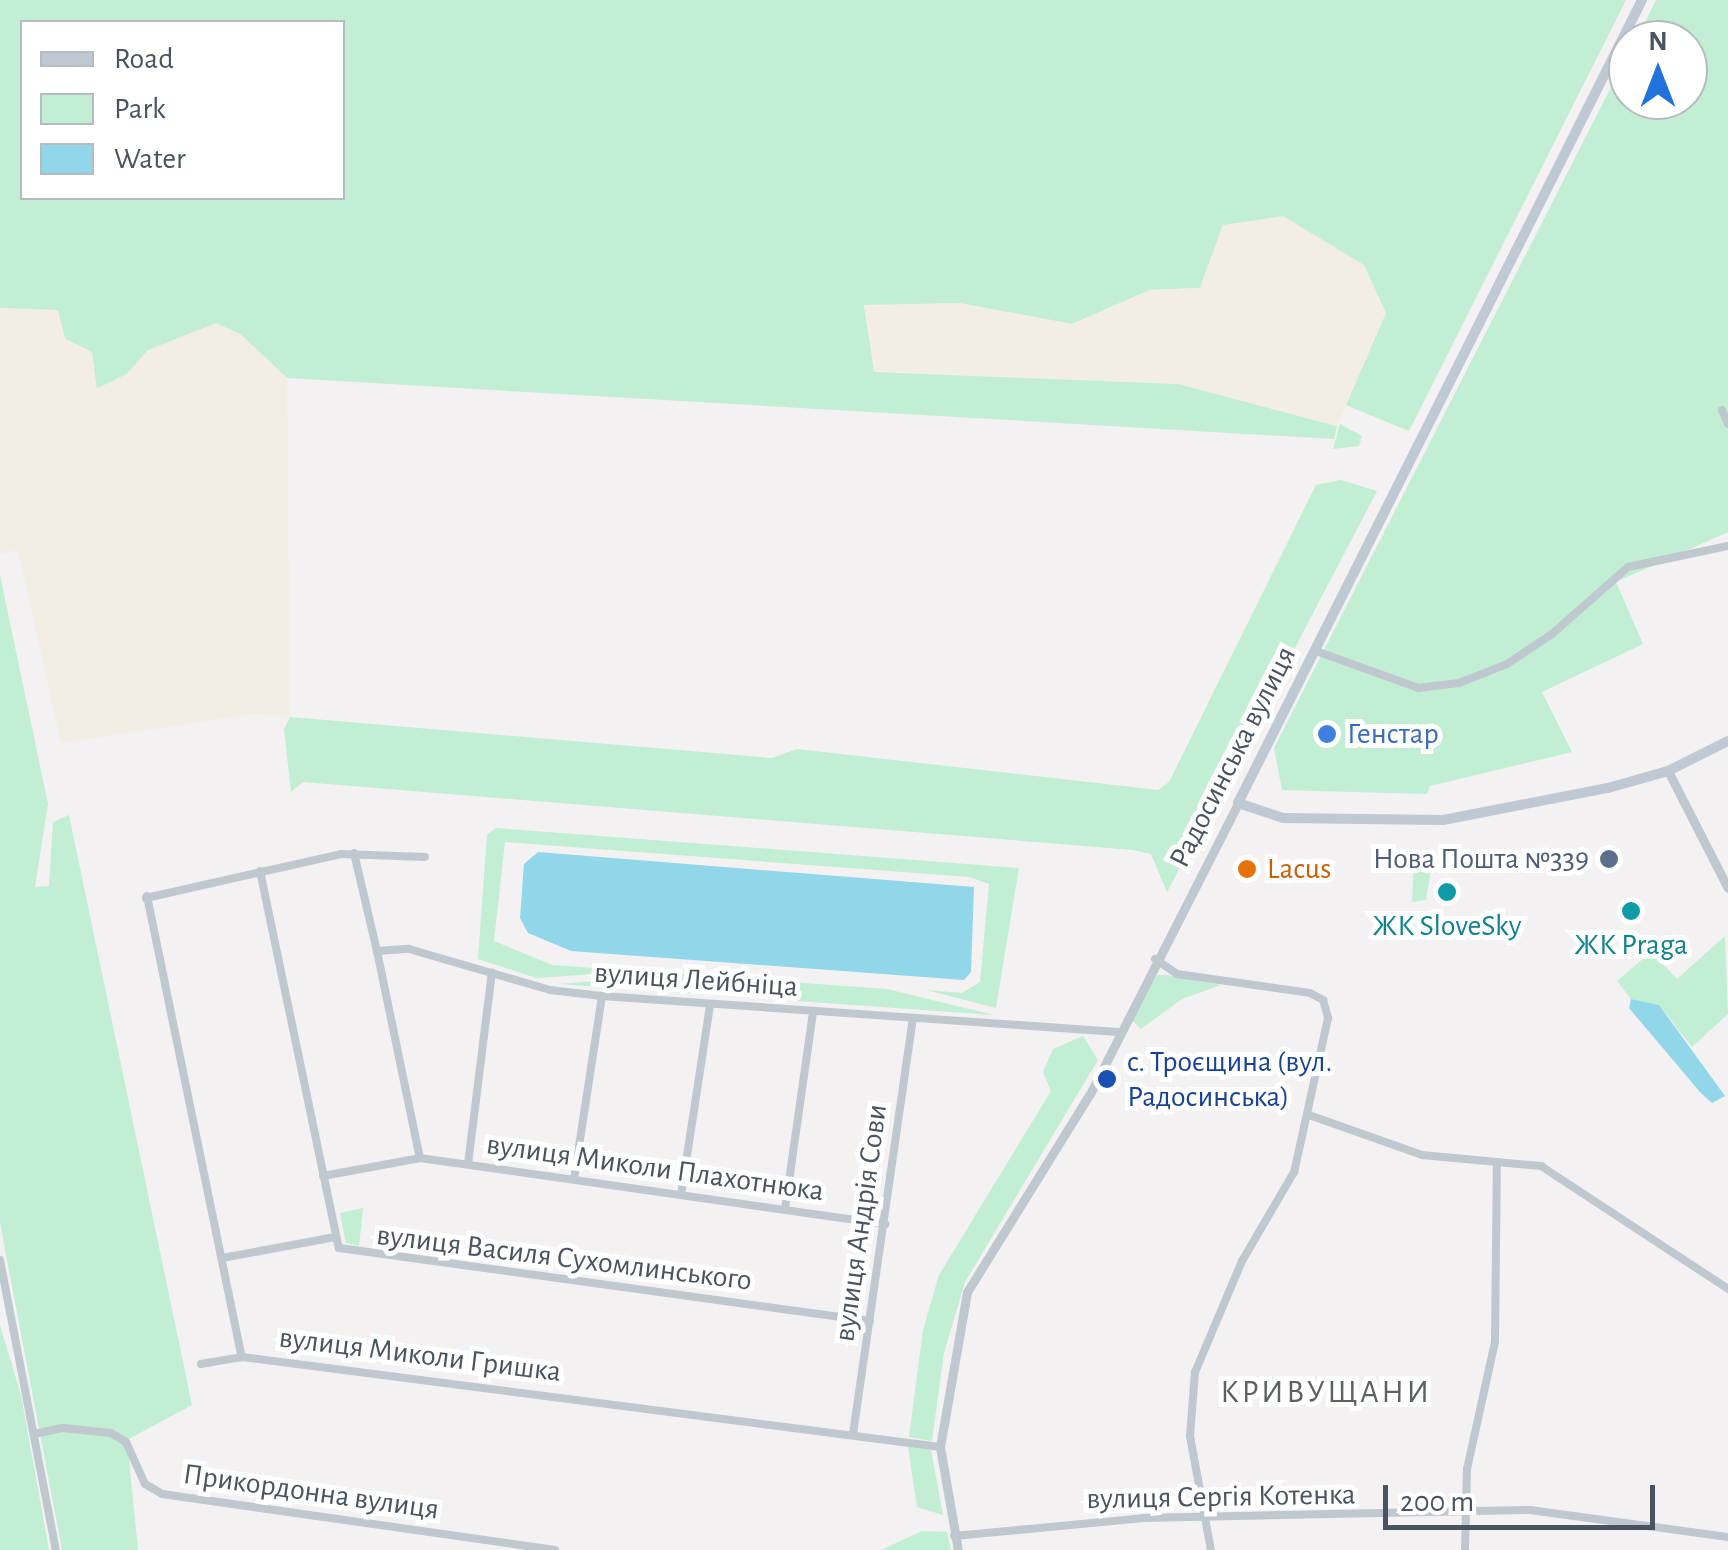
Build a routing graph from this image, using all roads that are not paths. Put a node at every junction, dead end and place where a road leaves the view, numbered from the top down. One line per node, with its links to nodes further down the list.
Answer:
1 (1642, 0): 5 (main road, Радосинська вулиця)
2 (1722, 410): 3 (street)
3 (1728, 424)
4 (1728, 546): 5 (street)
5 (1316, 651): 8 (main road, Радосинська вулиця)
6 (1728, 741): 7 (main road)
7 (1668, 771): 8 (main road); 12 (street)
8 (1238, 803): 14 (street, Радосинська вулиця)
9 (354, 853): 10 (street); 11 (street); 13 (street)
10 (426, 857)
11 (260, 872): 25 (street, вулиця Василя Сухомлинського); 31 (street, вулиця Миколи Гришка)
12 (1728, 888)
13 (376, 951): 15 (street, вулиця Лейбніца); 22 (street)
14 (1156, 959): 20 (street, Радосинська вулиця); 21 (street)
15 (492, 972): 16 (street, вулиця Лейбніца); 24 (street)
16 (602, 996): 17 (street, вулиця Лейбніца); 26 (street)
17 (710, 1005): 18 (street, вулиця Лейбніца); 27 (street)
18 (813, 1012): 19 (street, вулиця Лейбніца); 28 (street)
19 (913, 1018): 20 (street, вулиця Лейбніца); 29 (street, вулиця Андрія Сови)
20 (1118, 1032): 39 (street, Радосинська вулиця)
21 (1308, 1115): 23 (street); 41 (street)
22 (420, 1158): 24 (street, вулиця Миколи Плахотнюка); 25 (street, вулиця Миколи Плахотнюка)
23 (1498, 1162): 33 (street); 40 (street)
24 (468, 1164): 26 (street, вулиця Миколи Плахотнюка)
25 (323, 1176): 30 (street, вулиця Василя Сухомлинського)
26 (574, 1180): 27 (street, вулиця Миколи Плахотнюка)
27 (681, 1194): 28 (street, вулиця Миколи Плахотнюка)
28 (785, 1209): 29 (street, вулиця Миколи Плахотнюка)
29 (885, 1224): 34 (street, вулиця Андрія Сови)
30 (336, 1237): 31 (street); 34 (street, вулиця Василя Сухомлинського)
31 (222, 1258): 35 (street, вулиця Миколи Гришка)
32 (0, 1260): 37 (street)
33 (1728, 1289)
34 (870, 1321): 38 (street, вулиця Андрія Сови)
35 (242, 1356): 36 (street); 38 (street, вулиця Миколи Гришка)
36 (201, 1364)
37 (34, 1434): 44 (street, Прикордонна вулиця); 45 (street)
38 (854, 1434): 39 (street, вулиця Миколи Гришка)
39 (940, 1447): 42 (street, Радосинська вулиця)
40 (1462, 1515): 41 (street, вулиця Сергія Котенка); 43 (street, вулиця Сергія Котенка); 50 (street)
41 (1202, 1517): 42 (street, вулиця Сергія Котенка); 49 (street)
42 (954, 1536): 48 (street, Радосинська вулиця)
43 (1728, 1536)
44 (480, 1537): 46 (street); 47 (street, Прикордонна вулиця)
45 (56, 1550)
46 (479, 1550)
47 (555, 1550)
48 (958, 1550)
49 (1211, 1550)
50 (1465, 1550)

